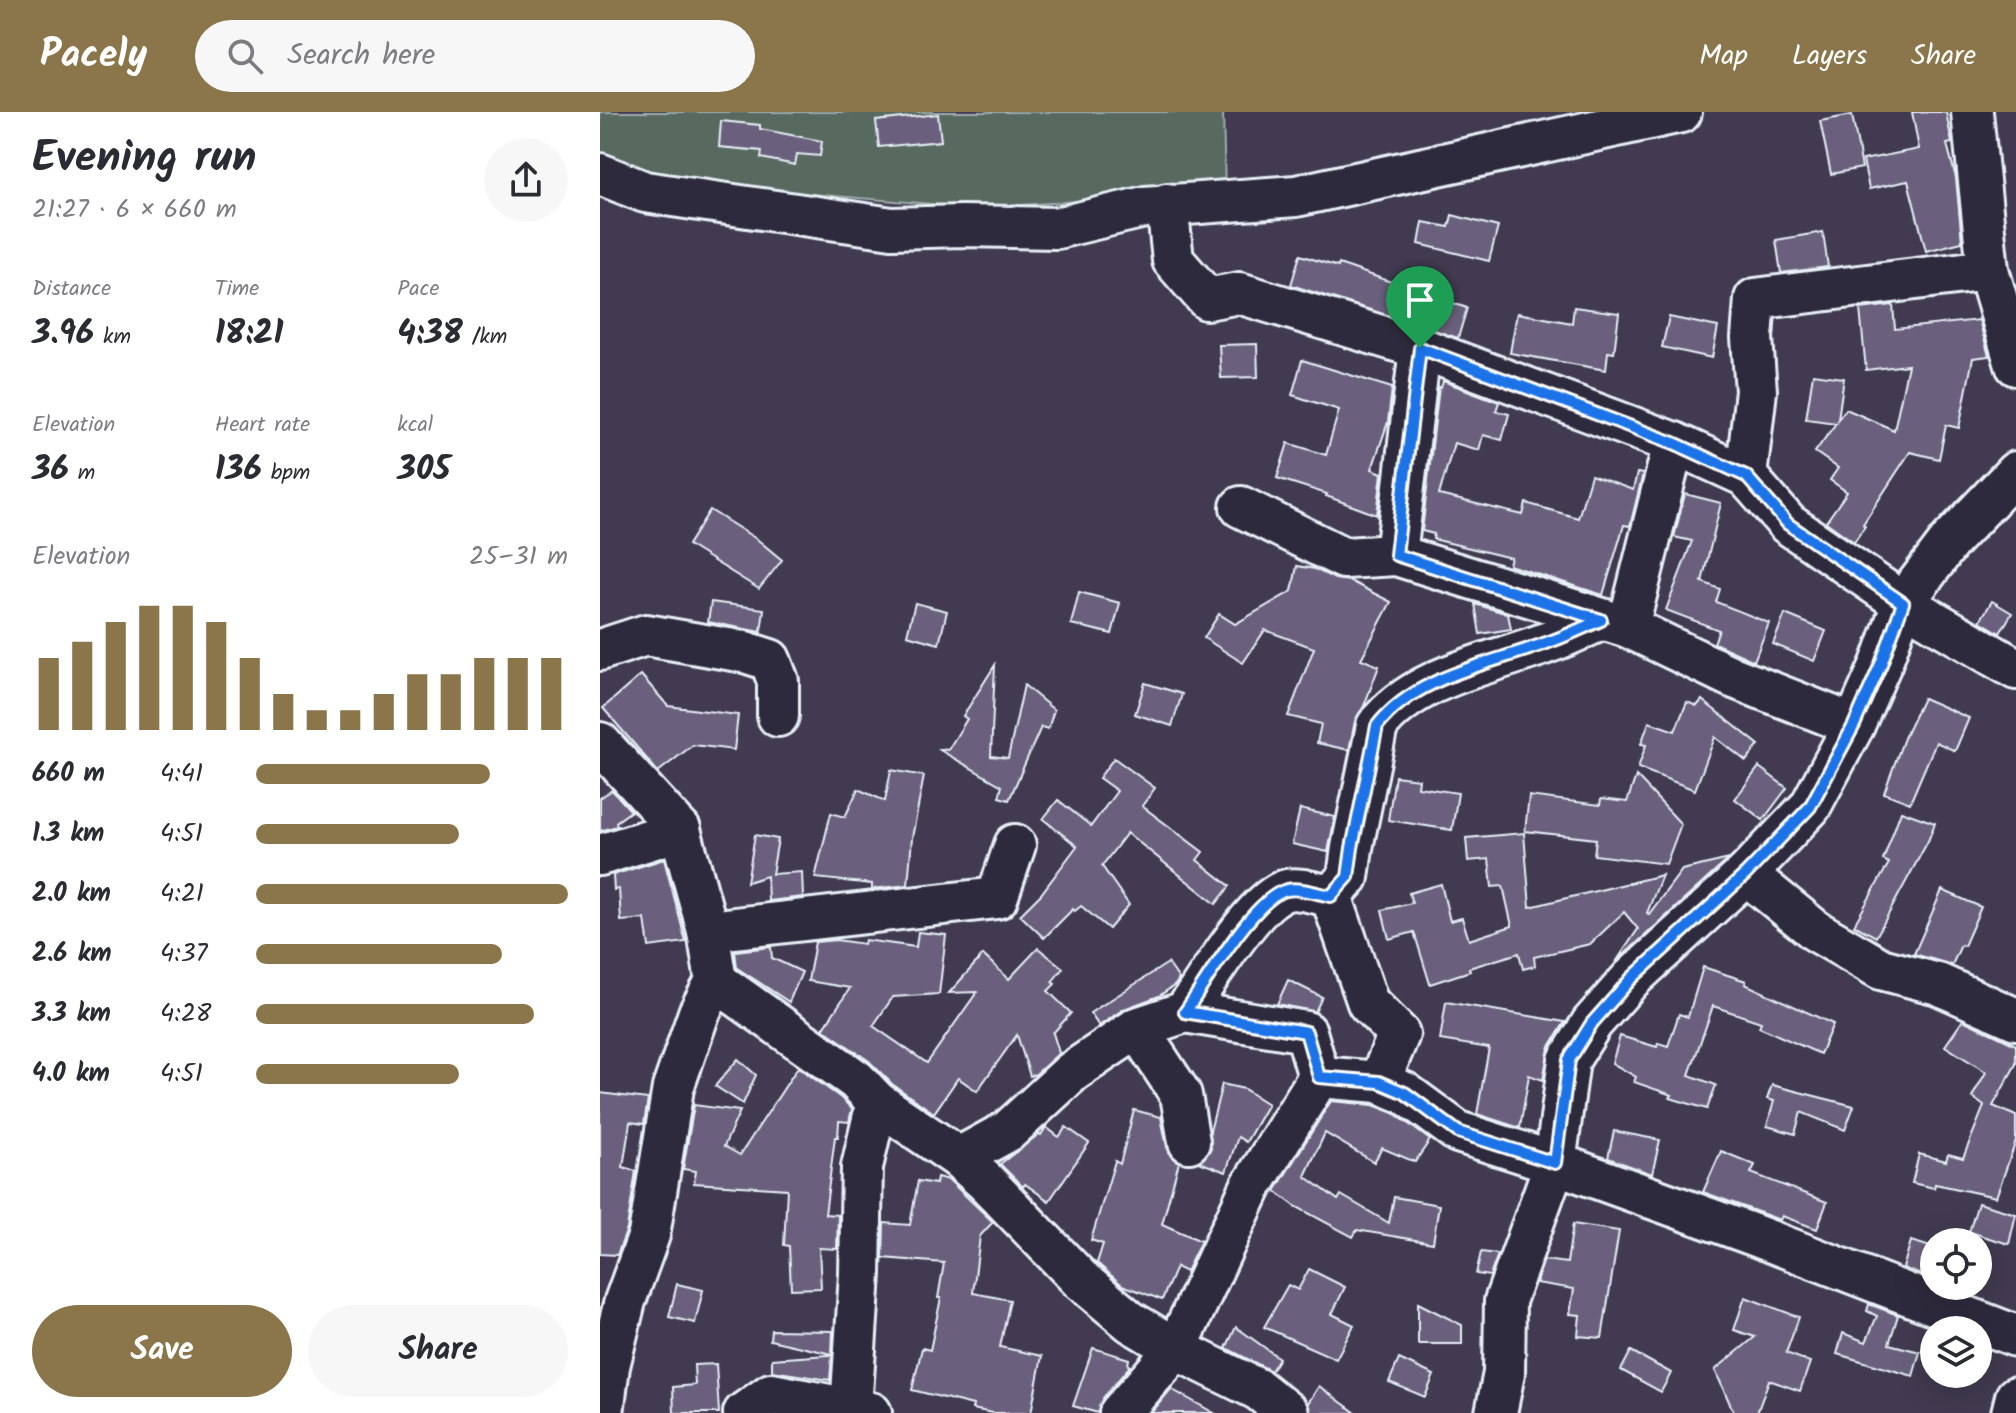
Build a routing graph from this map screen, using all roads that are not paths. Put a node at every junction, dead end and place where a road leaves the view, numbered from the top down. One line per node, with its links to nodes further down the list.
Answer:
1 (1681, 112): 4 (street)
2 (1972, 112): 5 (street)
3 (600, 174): 4 (street)
4 (1167, 204): 6 (street)
5 (1988, 270): 7 (street); 10 (street)
6 (1420, 348): 8 (street); 12 (street)
7 (2016, 365)
8 (1674, 443): 10 (street); 14 (street)
9 (2016, 472): 13 (street)
10 (1746, 476): 13 (street)
11 (1241, 507): 12 (street)
12 (1396, 555): 14 (street)
13 (1903, 603): 16 (street); 18 (street)
14 (1614, 623): 18 (street); 24 (street)
15 (600, 650): 17 (street)
16 (2016, 669)
17 (778, 716)
18 (1854, 725): 23 (street)
19 (600, 743): 20 (street)
20 (680, 830): 22 (street); 25 (street)
21 (1015, 845): 25 (street)
22 (600, 855)
23 (1746, 874): 28 (street); 35 (street)
24 (1331, 896): 27 (street); 31 (street)
25 (708, 931): 26 (street)
26 (716, 981): 32 (street); 40 (street)
27 (1185, 1012): 29 (street); 30 (street)
28 (2016, 1019)
29 (1137, 1028): 33 (street); 34 (street)
30 (1319, 1077): 31 (street); 37 (street)
31 (1379, 1082): 35 (street)
32 (877, 1102): 34 (street); 39 (street)
33 (1189, 1142)
34 (959, 1158): 37 (street)
35 (1555, 1163): 36 (street); 44 (street)
36 (2016, 1336)
37 (1176, 1349): 42 (street); 43 (street)
38 (2016, 1397): 45 (street)
39 (861, 1411): 41 (street)
40 (603, 1413)
41 (744, 1413)
42 (1120, 1413)
43 (1288, 1413)
44 (1496, 1413)
45 (2012, 1413)

